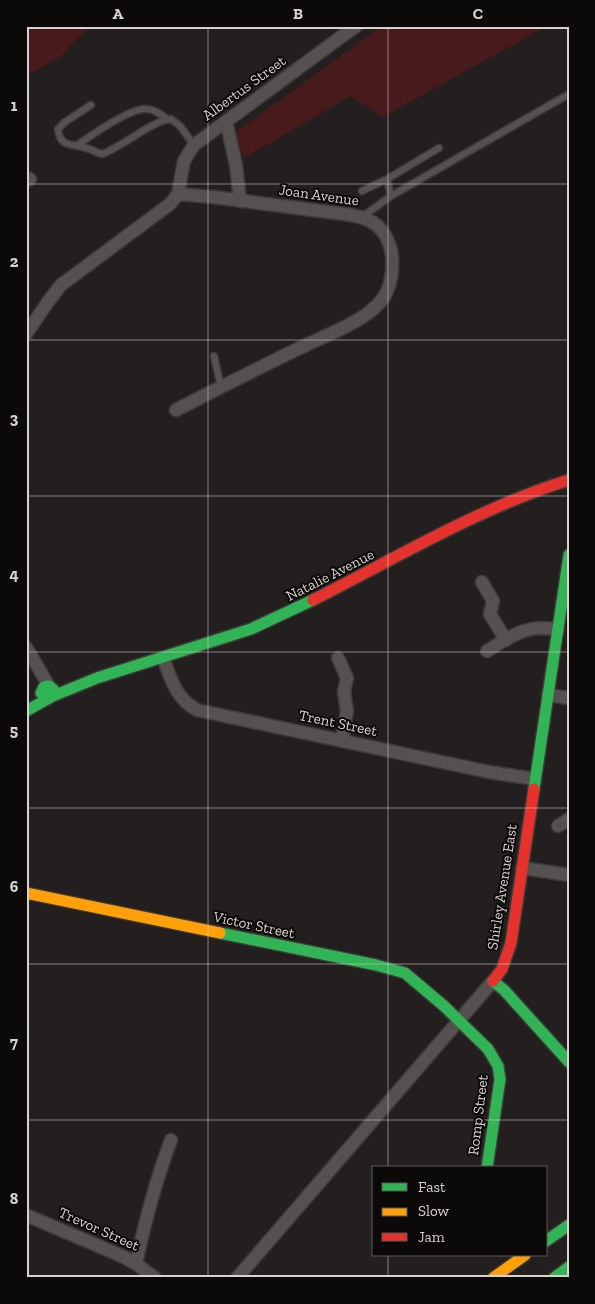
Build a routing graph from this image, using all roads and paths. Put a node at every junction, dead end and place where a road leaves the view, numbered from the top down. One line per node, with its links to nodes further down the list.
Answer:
1 (356, 26): 5 (street, Albertus Street)
2 (569, 94): 12 (lane)
3 (91, 105): 7 (lane)
4 (167, 119): 6 (lane); 7 (lane); 7 (lane)
5 (226, 121): 6 (street, Albertus Street); 13 (street)
6 (194, 145): 11 (street, Albertus Street)
7 (74, 146)
8 (439, 148): 9 (lane)
9 (387, 179): 10 (lane); 12 (lane)
10 (362, 191)
11 (178, 194): 13 (street, Joan Avenue); 15 (street)
12 (391, 196): 14 (lane)
13 (240, 201): 14 (street, Joan Avenue)
14 (362, 217): 17 (street, Joan Avenue)
15 (26, 334)
16 (214, 356): 17 (lane)
17 (222, 387): 18 (street, Joan Avenue)
18 (176, 410)
19 (569, 480): 26 (main road, Natalie Avenue)
20 (569, 555): 22 (main road, Shirley Avenue East)
21 (482, 582): 23 (street)
22 (558, 630): 23 (street); 29 (main road, Shirley Avenue East)
23 (506, 640): 25 (street)
24 (26, 648): 28 (street)
25 (487, 652)
26 (163, 658): 28 (main road, Natalie Avenue); 33 (street, Trent Street)
27 (338, 658): 33 (street)
28 (47, 691): 31 (main road); 32 (main road, Natalie Avenue)
29 (548, 696): 30 (street); 34 (main road, Shirley Avenue East)
30 (569, 698)
31 (26, 704)
32 (26, 712)
33 (342, 741): 34 (street, Trent Street)
34 (535, 779): 35 (main road, Shirley Avenue East)
35 (522, 868): 36 (street); 38 (main road, Shirley Avenue East)
36 (569, 875)
37 (26, 893): 39 (main road, Victor Street)
38 (493, 981): 39 (street, Shirley Avenue East); 40 (main road)
39 (459, 1020): 42 (main road, Romp Street); 50 (street, Shirley Avenue East)
40 (569, 1062)
41 (171, 1140): 47 (street)
42 (487, 1166)
43 (26, 1215): 47 (street, Trevor Street)
44 (569, 1225): 45 (main road)
45 (548, 1240)
46 (524, 1256): 51 (main road)
47 (136, 1264): 49 (street, Trevor Street)
48 (569, 1267): 52 (main road)
49 (155, 1278)
50 (237, 1278)
51 (493, 1278)
52 (554, 1278)

